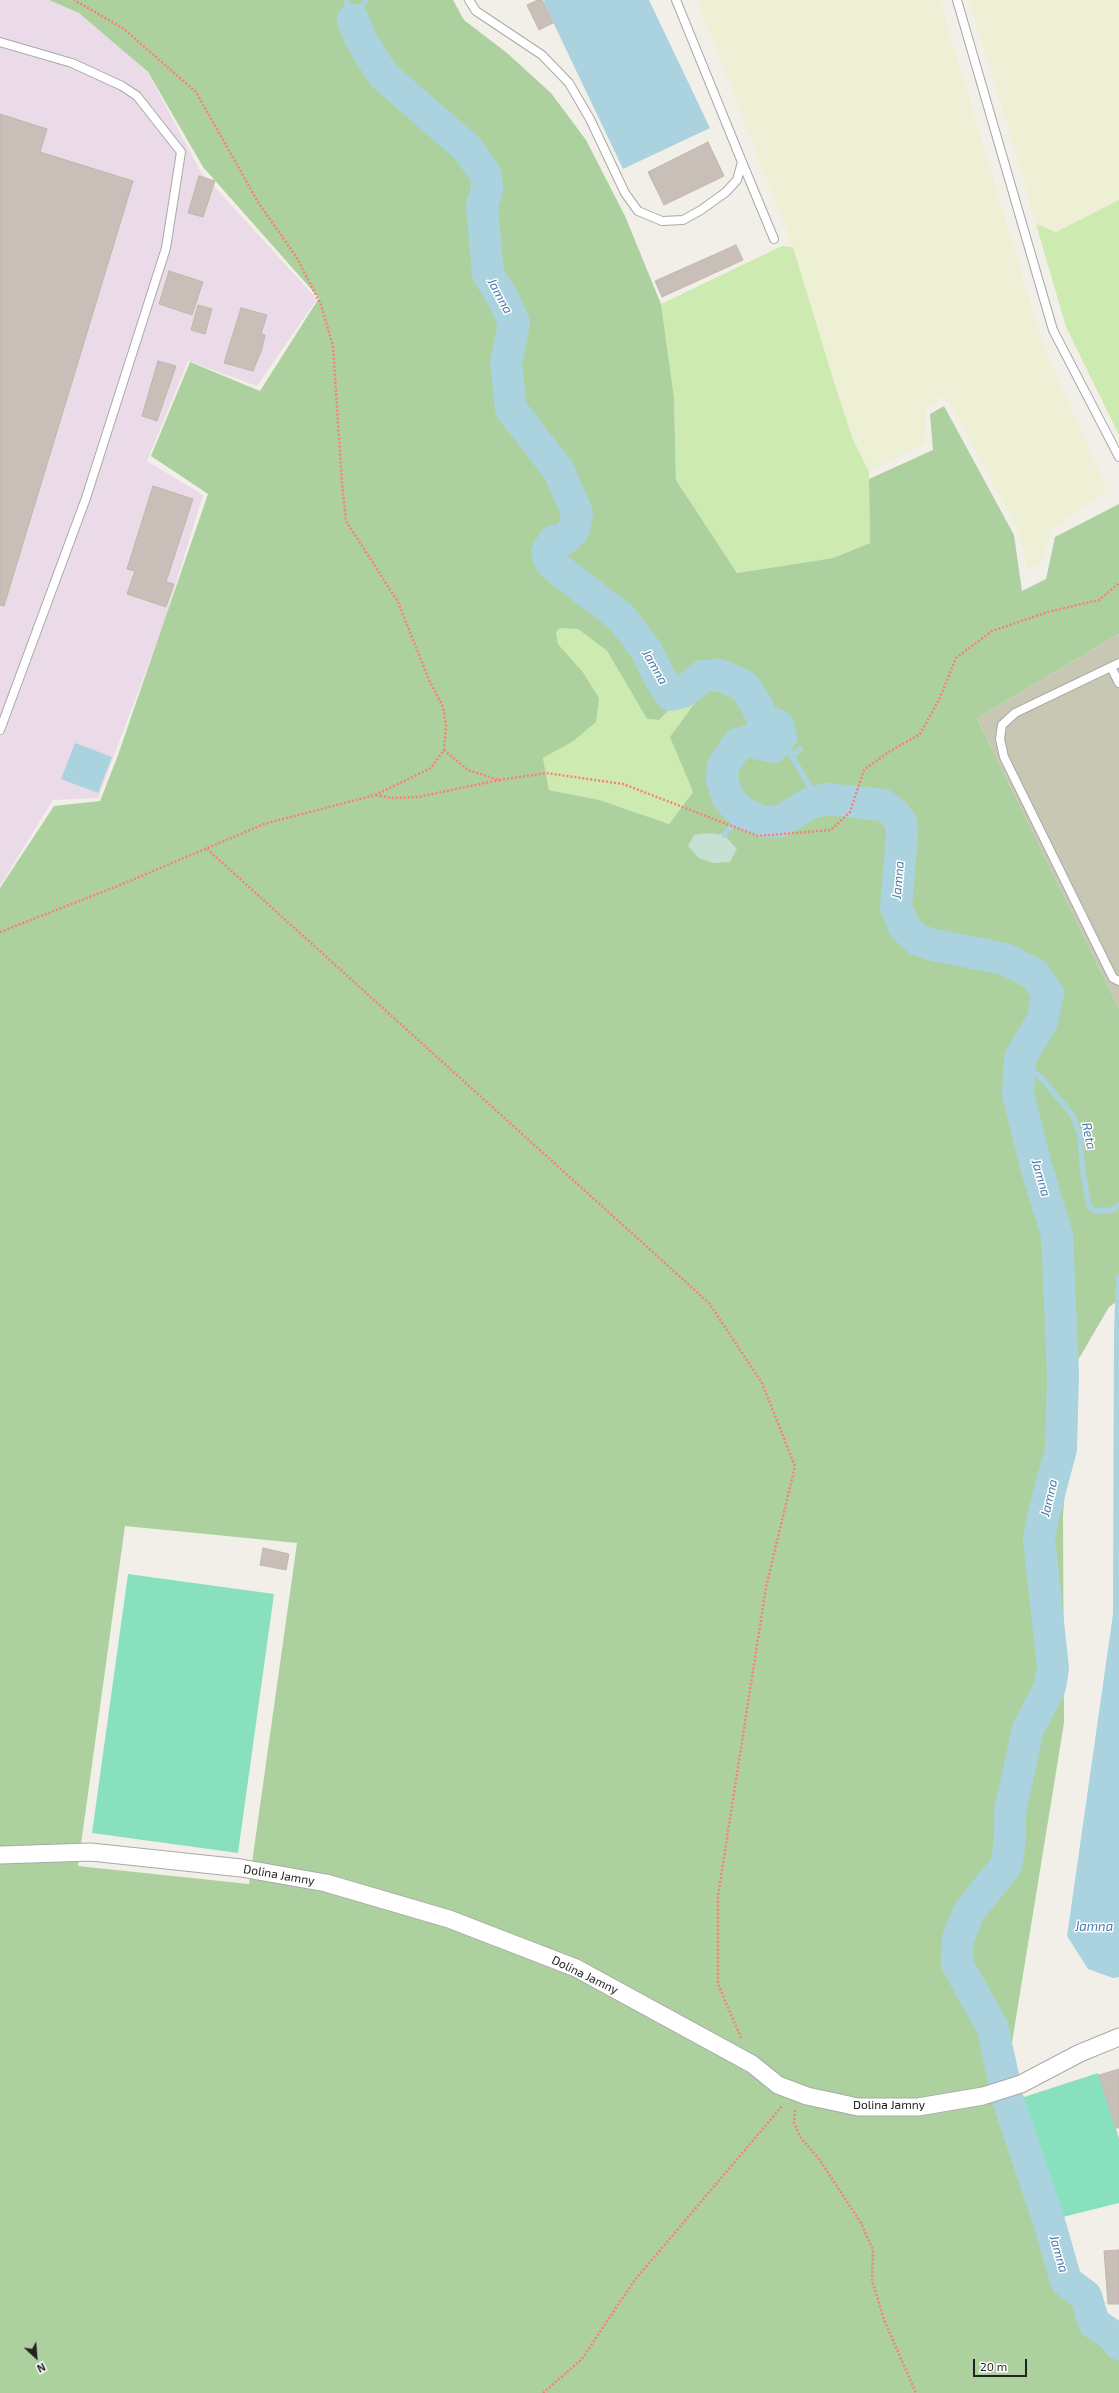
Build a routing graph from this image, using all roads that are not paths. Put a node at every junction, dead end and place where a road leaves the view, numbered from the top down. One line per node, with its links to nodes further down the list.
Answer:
1 (469, 0): 5 (lane)
2 (676, 0): 5 (lane)
3 (957, 0): 7 (lane)
4 (0, 42): 10 (lane)
5 (742, 162): 6 (lane)
6 (774, 239)
7 (1119, 457)
8 (1115, 665): 9 (lane); 11 (lane)
9 (1119, 683)
10 (0, 730)
11 (1119, 981)
12 (0, 1855): 13 (street, Dolina Jamny)
13 (1119, 2037)

